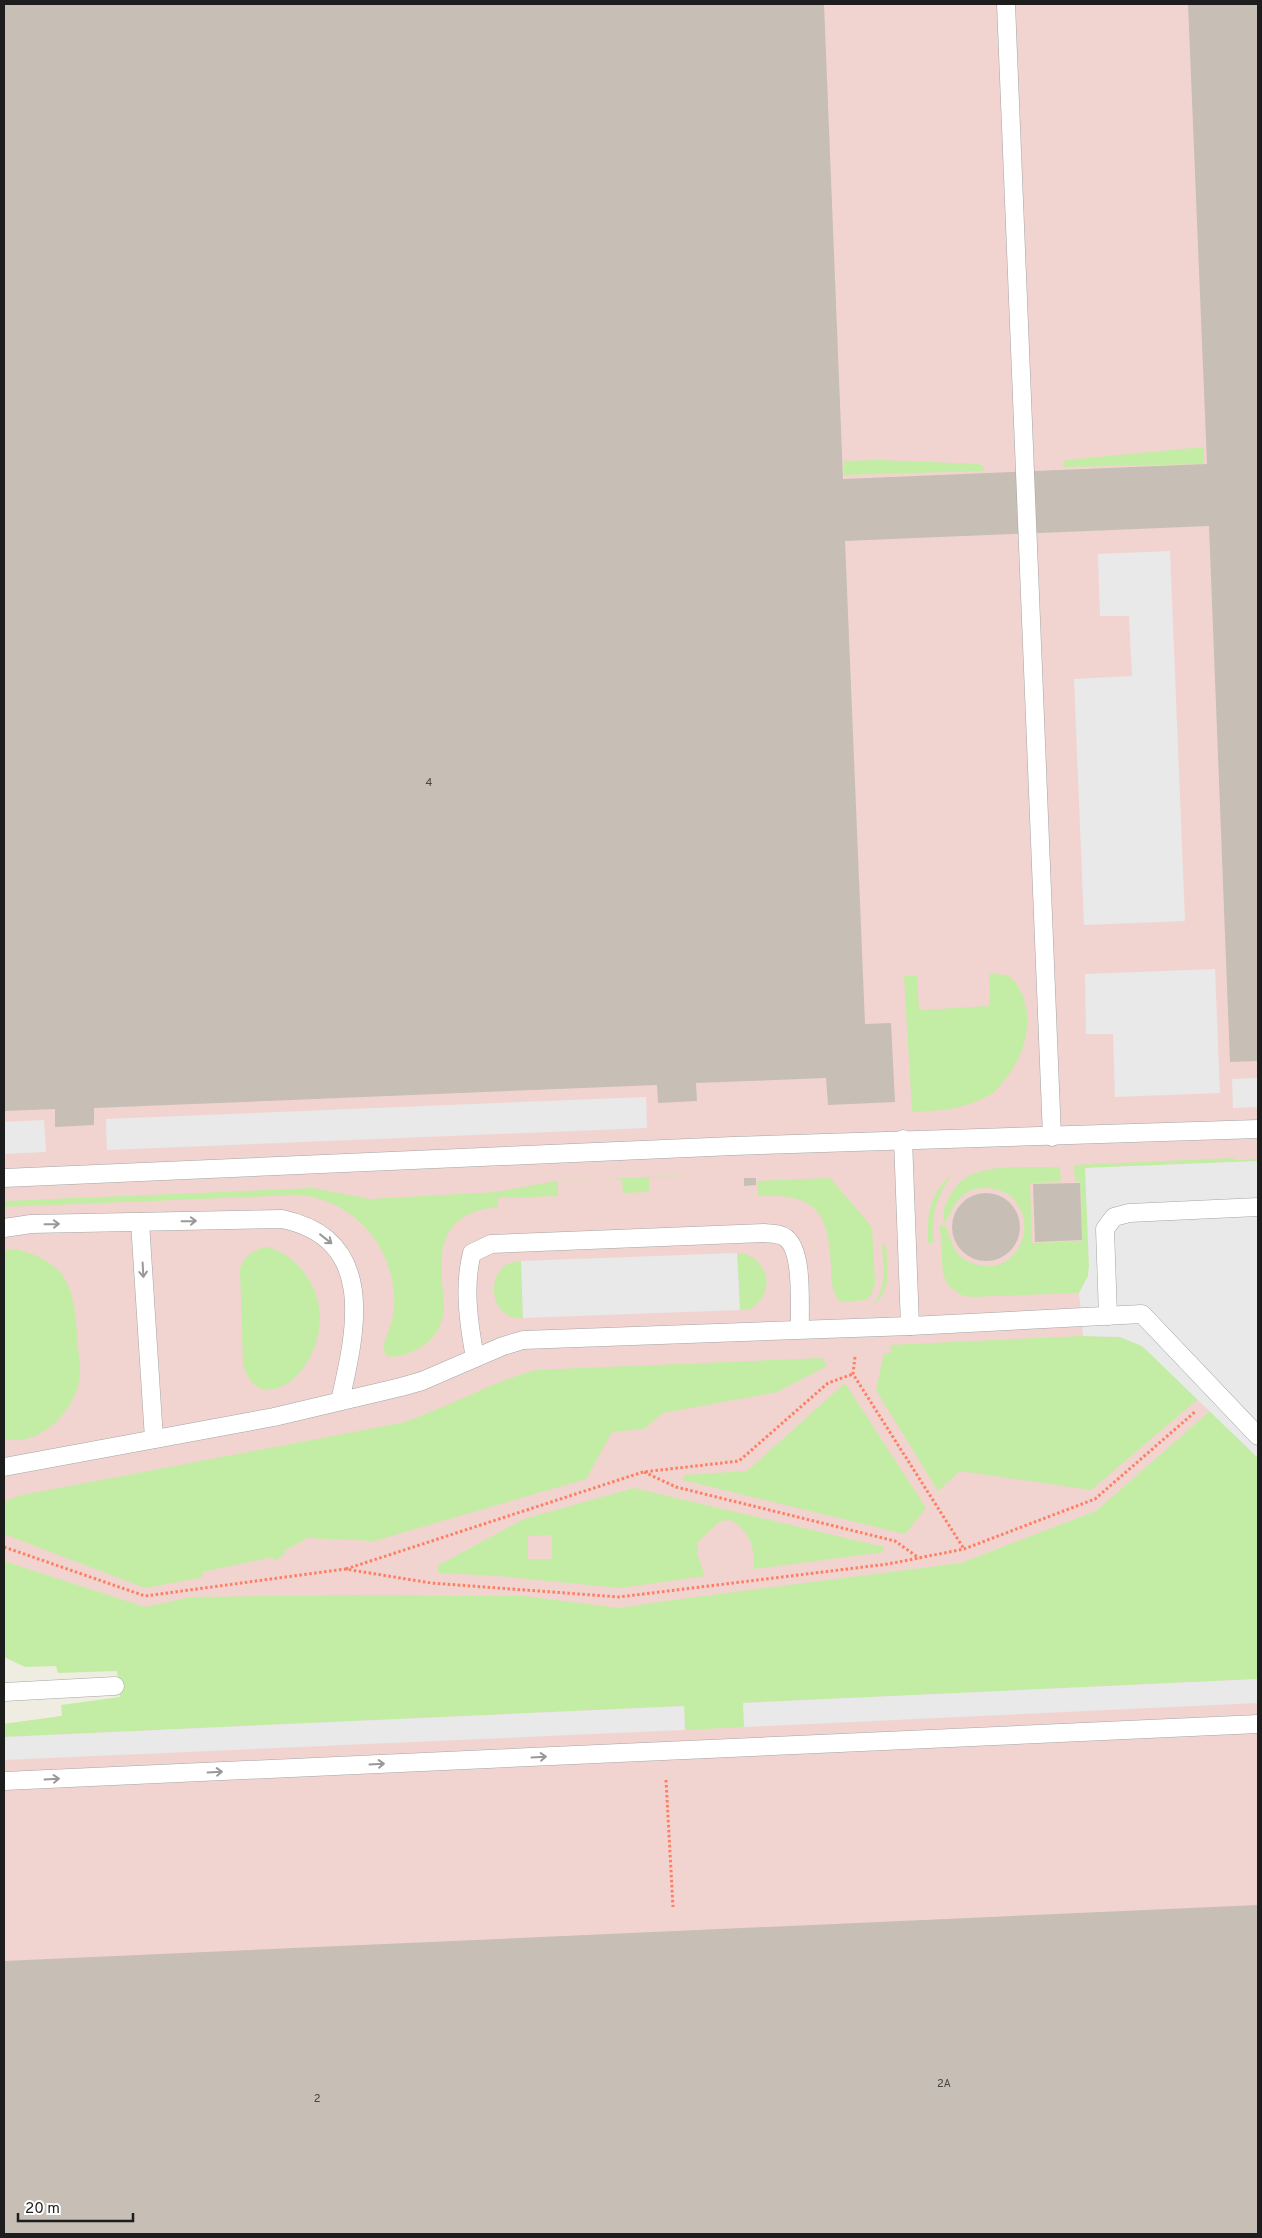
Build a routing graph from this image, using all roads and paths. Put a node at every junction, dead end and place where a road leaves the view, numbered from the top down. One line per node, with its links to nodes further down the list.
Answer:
1 (1006, 4): 3 (lane)
2 (1258, 1128): 3 (lane)
3 (1052, 1137): 4 (lane)
4 (903, 1140): 5 (lane); 10 (lane)
5 (4, 1178)
6 (1258, 1208): 9 (lane)
7 (140, 1222): 8 (lane, one-way to 7); 16 (lane, one-way to 16); 18 (lane, one-way to 18)
8 (4, 1228)
9 (1108, 1316): 10 (lane); 15 (lane)
10 (910, 1326): 11 (lane)
11 (800, 1329): 13 (lane); 13 (lane)
12 (856, 1350): 14 (path)
13 (474, 1358): 16 (lane)
14 (853, 1374): 20 (path); 22 (path)
15 (1218, 1392): 17 (lane); 22 (path)
16 (340, 1401): 18 (lane)
17 (1258, 1436)
18 (154, 1439): 19 (lane)
19 (4, 1467)
20 (643, 1472): 23 (path); 24 (path)
21 (4, 1547): 24 (path)
22 (964, 1549): 23 (path)
23 (918, 1558): 24 (path)
24 (345, 1569)
25 (114, 1686): 26 (lane)
26 (4, 1692)
27 (1258, 1724): 29 (lane, one-way to 27)
28 (666, 1777): 30 (path)
29 (4, 1781)
30 (672, 1907)

